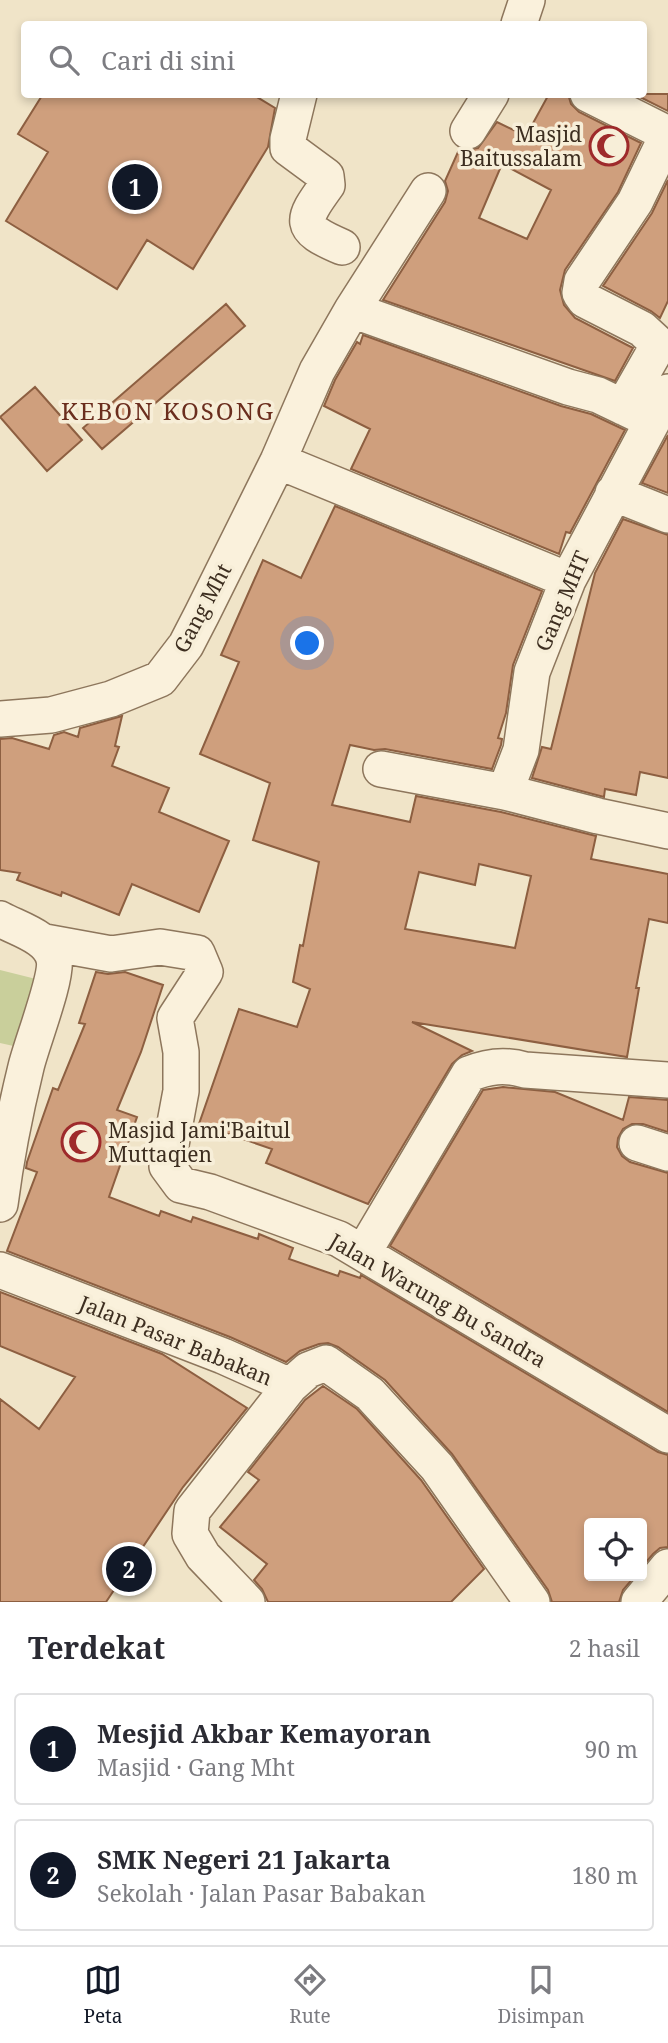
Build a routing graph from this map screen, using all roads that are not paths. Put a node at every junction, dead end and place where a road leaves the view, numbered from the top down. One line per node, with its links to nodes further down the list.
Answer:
1 (527, 0): 2 (street)
2 (520, 21)
3 (298, 98): 9 (street)
4 (489, 98): 7 (street)
5 (598, 98): 6 (street)
6 (665, 124): 11 (street, Gang MHT)
7 (468, 131)
8 (428, 191): 9 (street, Gang Mht)
9 (365, 257): 10 (street, Gang Mht)
10 (352, 310): 11 (street); 12 (street, Gang Mht)
11 (648, 407): 13 (street, Gang MHT)
12 (278, 461): 15 (street, Gang Mht); 16 (street, Gang Mht)
13 (613, 493): 14 (street); 15 (street, Gang MHT)
14 (668, 515)
15 (568, 580): 18 (street, Gang MHT)
16 (0, 719)
17 (381, 769): 18 (street)
18 (505, 792): 19 (street)
19 (668, 831)
20 (0, 919): 21 (street)
21 (45, 942): 23 (street); 24 (street, Jalan Warung Bu Sandra)
22 (668, 1080): 24 (street)
23 (0, 1204)
24 (363, 1253): 27 (street, Jalan Warung Bu Sandra)
25 (0, 1270): 26 (street, Jalan Pasar Babakan)
26 (290, 1386): 29 (street); 30 (street, Jalan Pasar Babakan)
27 (668, 1434)
28 (668, 1567): 31 (street)
29 (247, 1602)
30 (532, 1602)
31 (639, 1602)

